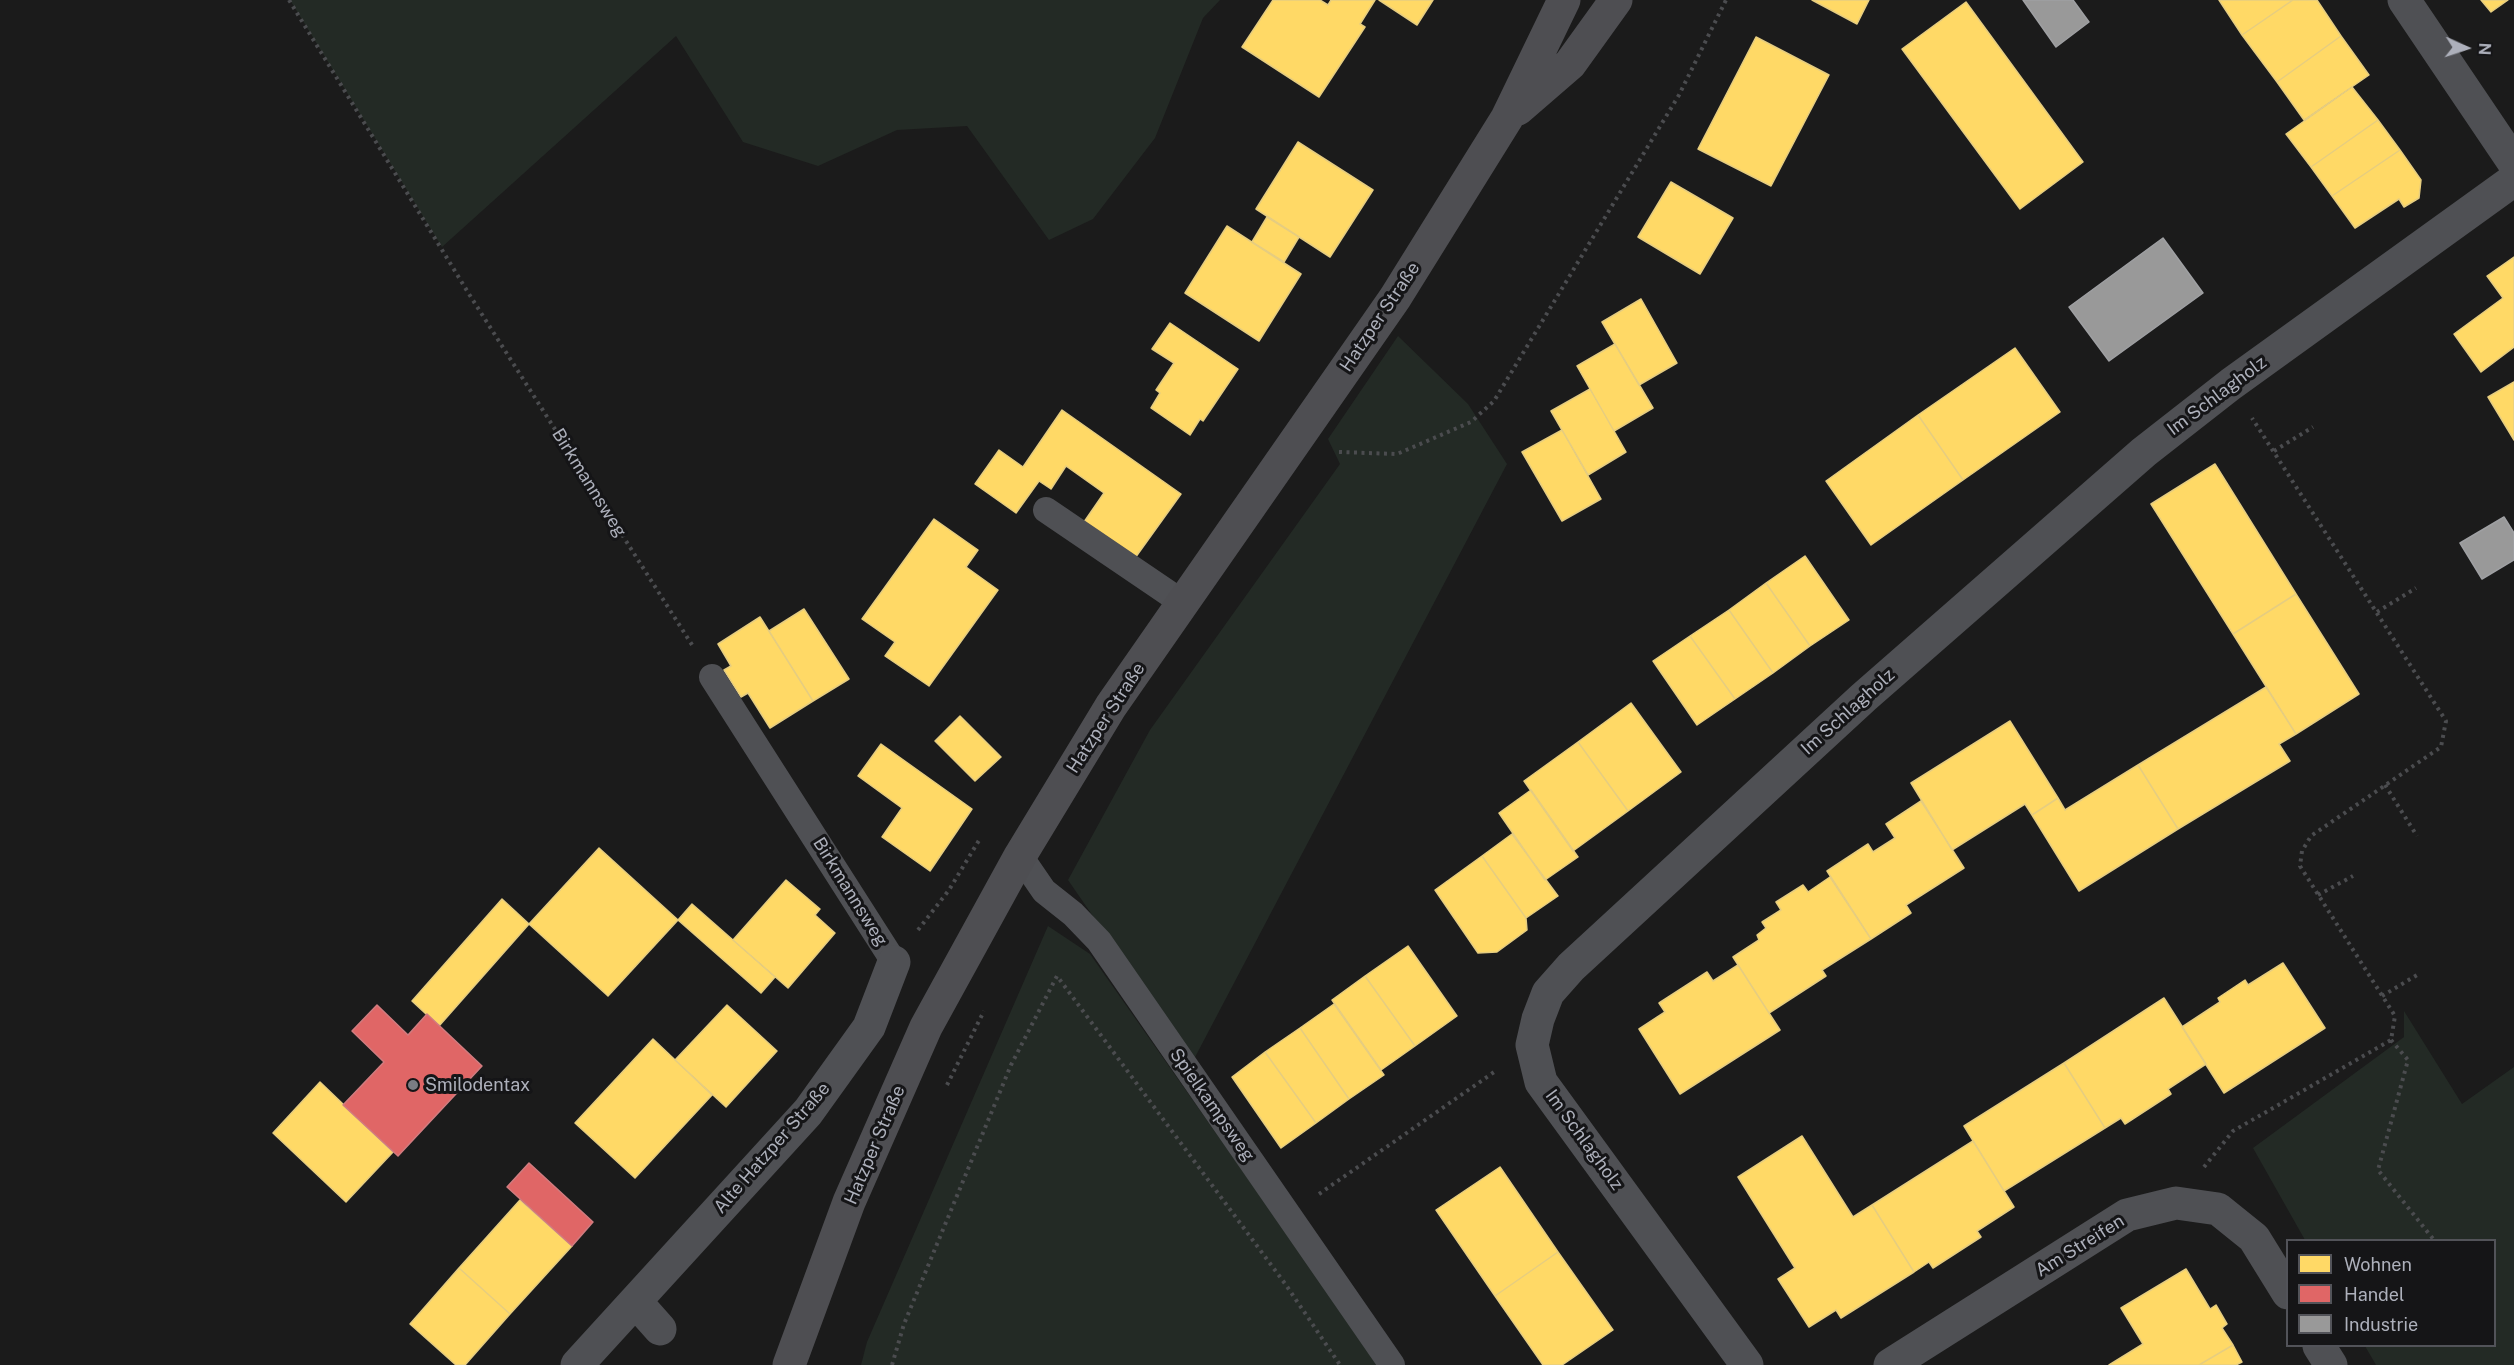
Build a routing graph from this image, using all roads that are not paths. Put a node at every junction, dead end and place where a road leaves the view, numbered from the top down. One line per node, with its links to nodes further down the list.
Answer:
1 (1564, 0): 4 (main road, Hatzper Straße)
2 (1616, 0): 4 (main road, Hatzper Straße)
3 (2404, 0): 5 (street)
4 (1507, 118): 8 (main road, Hatzper Straße)
5 (2514, 163)
6 (2514, 180): 19 (street, Im Schlagholz)
7 (1046, 510): 8 (lane)
8 (1183, 603): 10 (main road, Hatzper Straße)
9 (712, 677): 11 (lane, Birkmannsweg)
10 (1020, 856): 17 (main road, Hatzper Straße); 18 (lane, Spielkampsweg)
11 (894, 962): 13 (street, Alte Hatzper Straße)
12 (2286, 1290): 20 (street, Am Streifen)
13 (636, 1302): 14 (street); 16 (street, Alte Hatzper Straße)
14 (660, 1329)
15 (2320, 1347): 21 (street)
16 (577, 1365)
17 (789, 1365)
18 (1392, 1365)
19 (1747, 1365)
20 (1890, 1365)
21 (2331, 1365)

